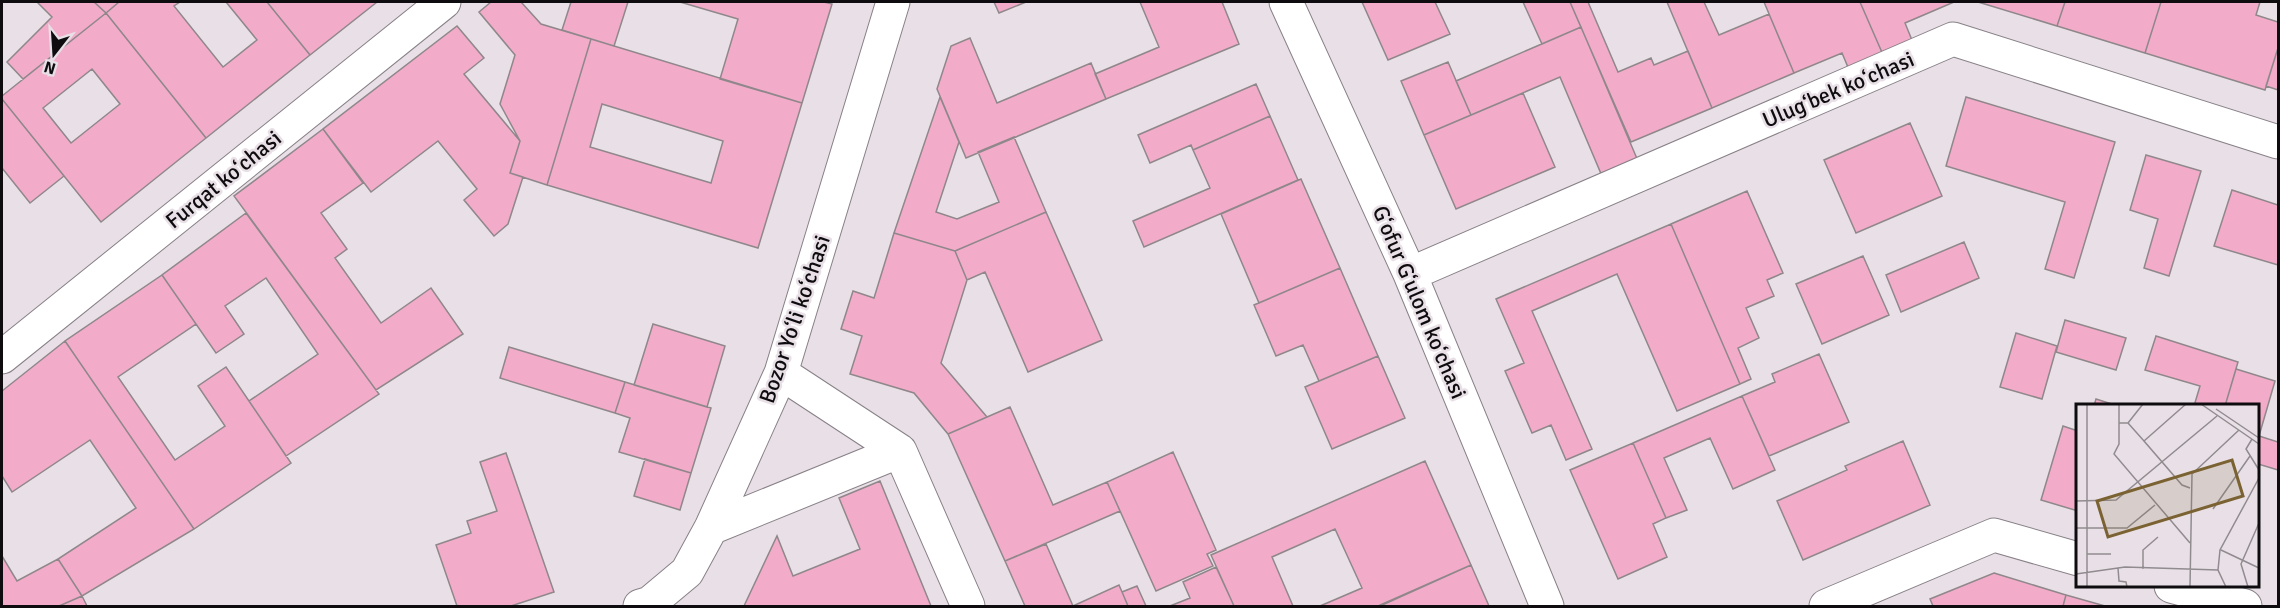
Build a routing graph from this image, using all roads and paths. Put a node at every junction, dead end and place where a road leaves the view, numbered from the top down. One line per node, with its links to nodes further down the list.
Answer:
1 (444, 2): 6 (street, Furqat koʻchasi)
2 (893, 2): 7 (street, Bozor Yoʻli koʻchasi)
3 (1286, 2): 5 (street, Gʻofur Gʻulom koʻchasi)
4 (2278, 141): 5 (street, Ulugʻbek koʻchasi)
5 (1410, 274): 14 (street, Gʻofur Gʻulom koʻchasi)
6 (2, 357)
7 (781, 373): 8 (street); 9 (street, Bozor Yoʻli koʻchasi)
8 (900, 451): 9 (street); 13 (street)
9 (711, 528): 12 (street, Bozor Yoʻli koʻchasi)
10 (2076, 558): 15 (street)
11 (2178, 587): 16 (street)
12 (640, 606)
13 (968, 606)
14 (1547, 606)
15 (1826, 606)
16 (2245, 606)

